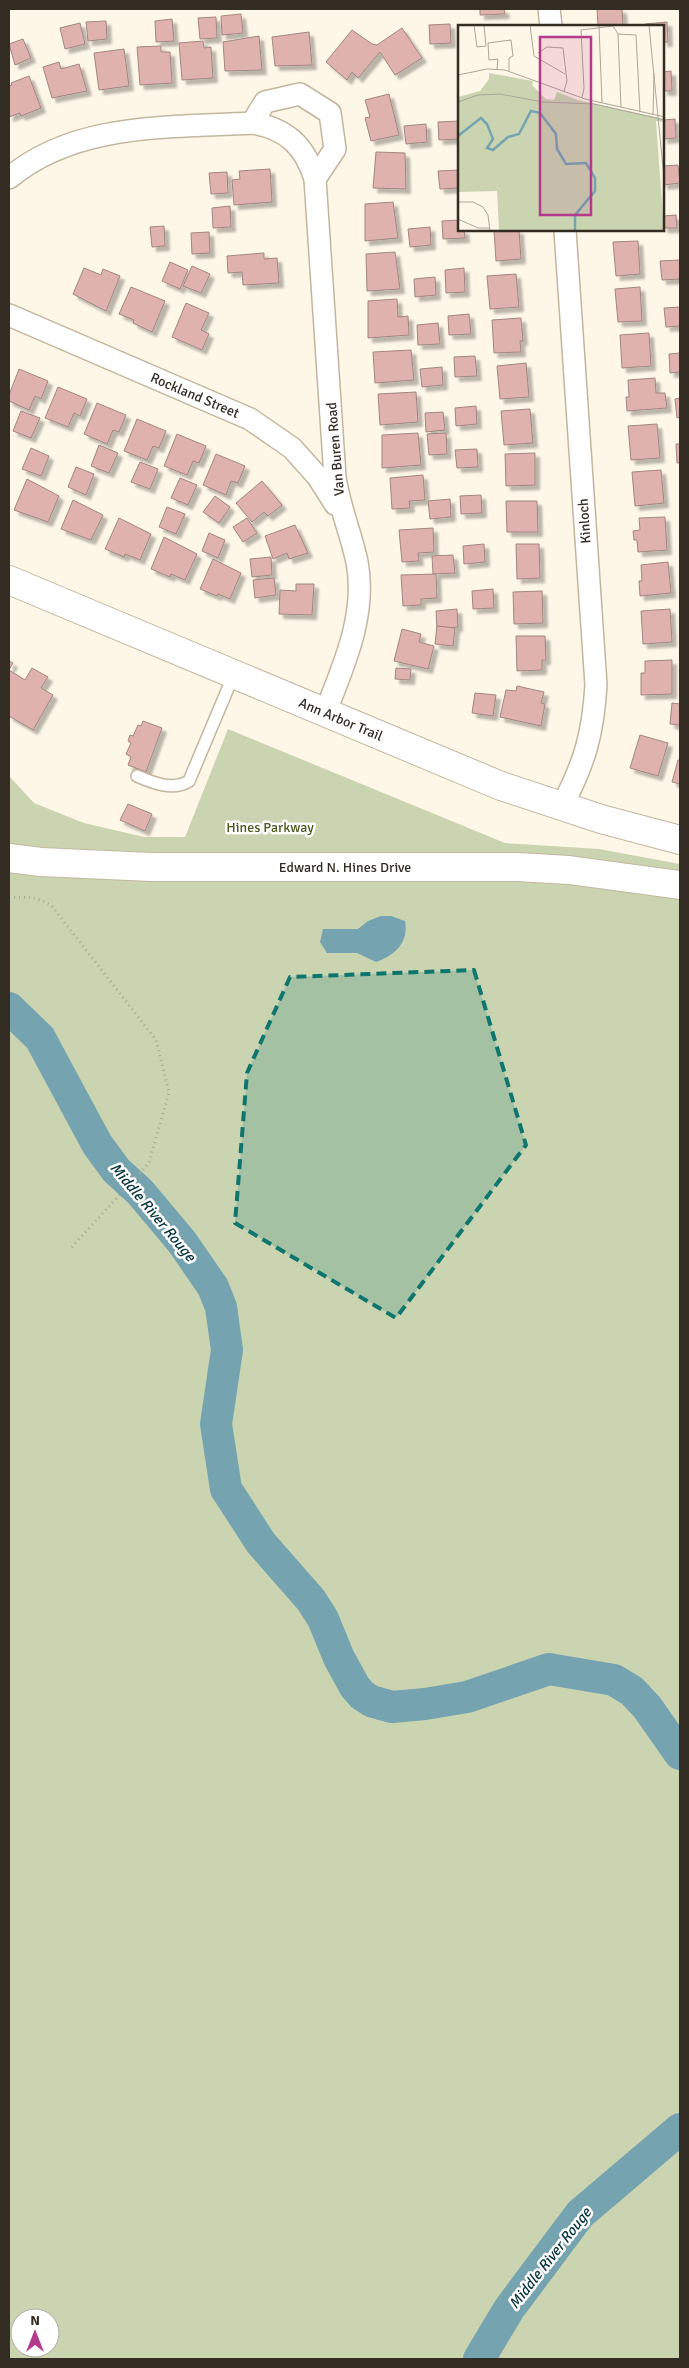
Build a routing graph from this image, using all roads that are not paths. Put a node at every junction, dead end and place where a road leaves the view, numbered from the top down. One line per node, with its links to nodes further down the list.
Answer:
1 (550, 9): 2 (street)
2 (551, 25)
3 (252, 123): 4 (street, Van Buren Road); 5 (street, Van Buren Road); 5 (street)
4 (9, 178)
5 (315, 178): 8 (street, Van Buren Road)
6 (564, 231): 13 (street, Kinloch)
7 (9, 315): 8 (street, Rockland Street)
8 (345, 522): 11 (street, Van Buren Road)
9 (9, 580): 10 (street, Ann Arbor Trail)
10 (234, 674): 11 (street, Ann Arbor Trail); 12 (lane)
11 (325, 713): 13 (street, Ann Arbor Trail)
12 (137, 776)
13 (562, 806): 14 (street, Ann Arbor Trail)
14 (680, 840)
15 (9, 858): 16 (street, Edward N. Hines Drive)
16 (680, 885)

